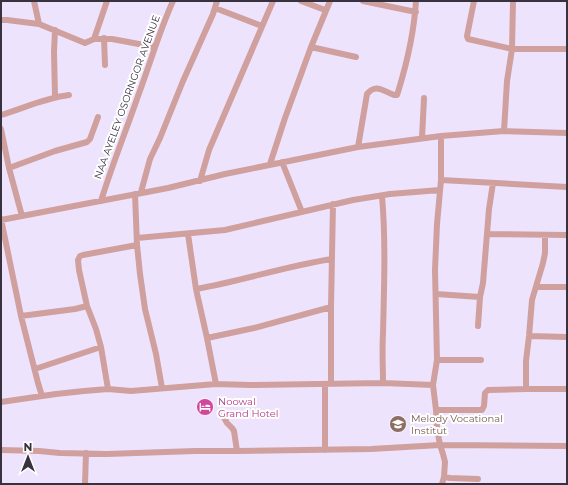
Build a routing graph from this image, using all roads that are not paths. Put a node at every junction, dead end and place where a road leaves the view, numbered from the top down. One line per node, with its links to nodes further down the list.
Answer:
1 (34, 1): 16 (street)
2 (107, 1): 20 (street)
3 (173, 1): 21 (street, NAA AYELEY OSORNGOR AVENUE)
4 (217, 1): 12 (street)
5 (273, 1): 17 (street)
6 (301, 1): 13 (street)
7 (330, 1): 13 (street)
8 (363, 1): 14 (street)
9 (416, 1): 14 (street)
10 (474, 1): 23 (street)
11 (513, 1): 23 (street)
12 (215, 8): 17 (street); 46 (street)
13 (325, 10): 22 (street)
14 (416, 12): 37 (street)
15 (1, 20): 16 (street)
16 (39, 24): 18 (street)
17 (262, 26): 42 (street)
18 (55, 30): 20 (street); 28 (street)
19 (104, 38): 20 (street); 21 (street); 26 (street)
20 (94, 39)
21 (155, 47): 48 (street, NAA AYELEY OSORNGOR AVENUE)
22 (311, 48): 25 (street); 39 (street)
23 (512, 49): 24 (street); 33 (street)
24 (567, 49)
25 (356, 57)
26 (105, 65)
27 (69, 95): 28 (street)
28 (55, 96): 30 (street)
29 (424, 98): 36 (street)
30 (1, 115)
31 (98, 117): 40 (street)
32 (1, 129): 40 (street)
33 (504, 131): 34 (street); 35 (street)
34 (567, 133)
35 (441, 136): 36 (street); 41 (street)
36 (422, 138): 37 (street)
37 (358, 147): 38 (street)
38 (282, 162): 39 (street); 50 (street)
39 (270, 164): 42 (street)
40 (9, 168): 51 (street)
41 (441, 180): 43 (street); 45 (street)
42 (200, 181): 46 (street)
43 (493, 183): 44 (street); 54 (street)
44 (567, 187)
45 (440, 190): 47 (street); 63 (street)
46 (138, 193): 48 (street); 57 (street)
47 (382, 196): 49 (street); 76 (street)
48 (101, 201): 51 (street)
49 (333, 204): 50 (street); 59 (street)
50 (302, 212): 53 (street)
51 (22, 216): 52 (street)
52 (1, 220): 67 (street)
53 (188, 234): 57 (street); 62 (street)
54 (487, 234): 55 (street); 64 (street)
55 (545, 235): 56 (street); 60 (street)
56 (567, 235)
57 (137, 238): 58 (street)
58 (137, 245): 65 (street); 80 (street)
59 (332, 259): 62 (street); 66 (street)
60 (536, 287): 61 (street); 69 (street)
61 (567, 287)
62 (196, 289): 71 (street)
63 (436, 294): 64 (street); 73 (street)
64 (480, 297): 68 (street)
65 (87, 306): 67 (street); 72 (street)
66 (331, 307): 71 (street); 78 (street)
67 (21, 316): 75 (street)
68 (478, 326)
69 (529, 336): 70 (street); 82 (street)
70 (567, 337)
71 (207, 338): 77 (street)
72 (101, 347): 75 (street); 81 (street)
73 (437, 360): 74 (street); 79 (street)
74 (481, 360)
75 (34, 369): 84 (street)
76 (383, 383): 78 (street); 79 (street)
77 (216, 384): 78 (street); 80 (street)
78 (328, 384): 91 (street)
79 (433, 386): 86 (street)
80 (162, 388): 81 (street)
81 (108, 389): 84 (street)
82 (526, 389): 83 (street); 86 (street)
83 (567, 389)
84 (42, 396): 85 (street)
85 (1, 402)
86 (436, 410): 88 (street)
87 (222, 414): 92 (street)
88 (440, 445): 89 (street); 91 (street); 94 (street)
89 (567, 446)
90 (1, 450): 93 (street)
91 (324, 450): 92 (street)
92 (237, 451): 93 (street)
93 (86, 453): 96 (street)
94 (444, 477): 95 (street); 97 (street)
95 (478, 479)
96 (85, 484)
97 (442, 484)

